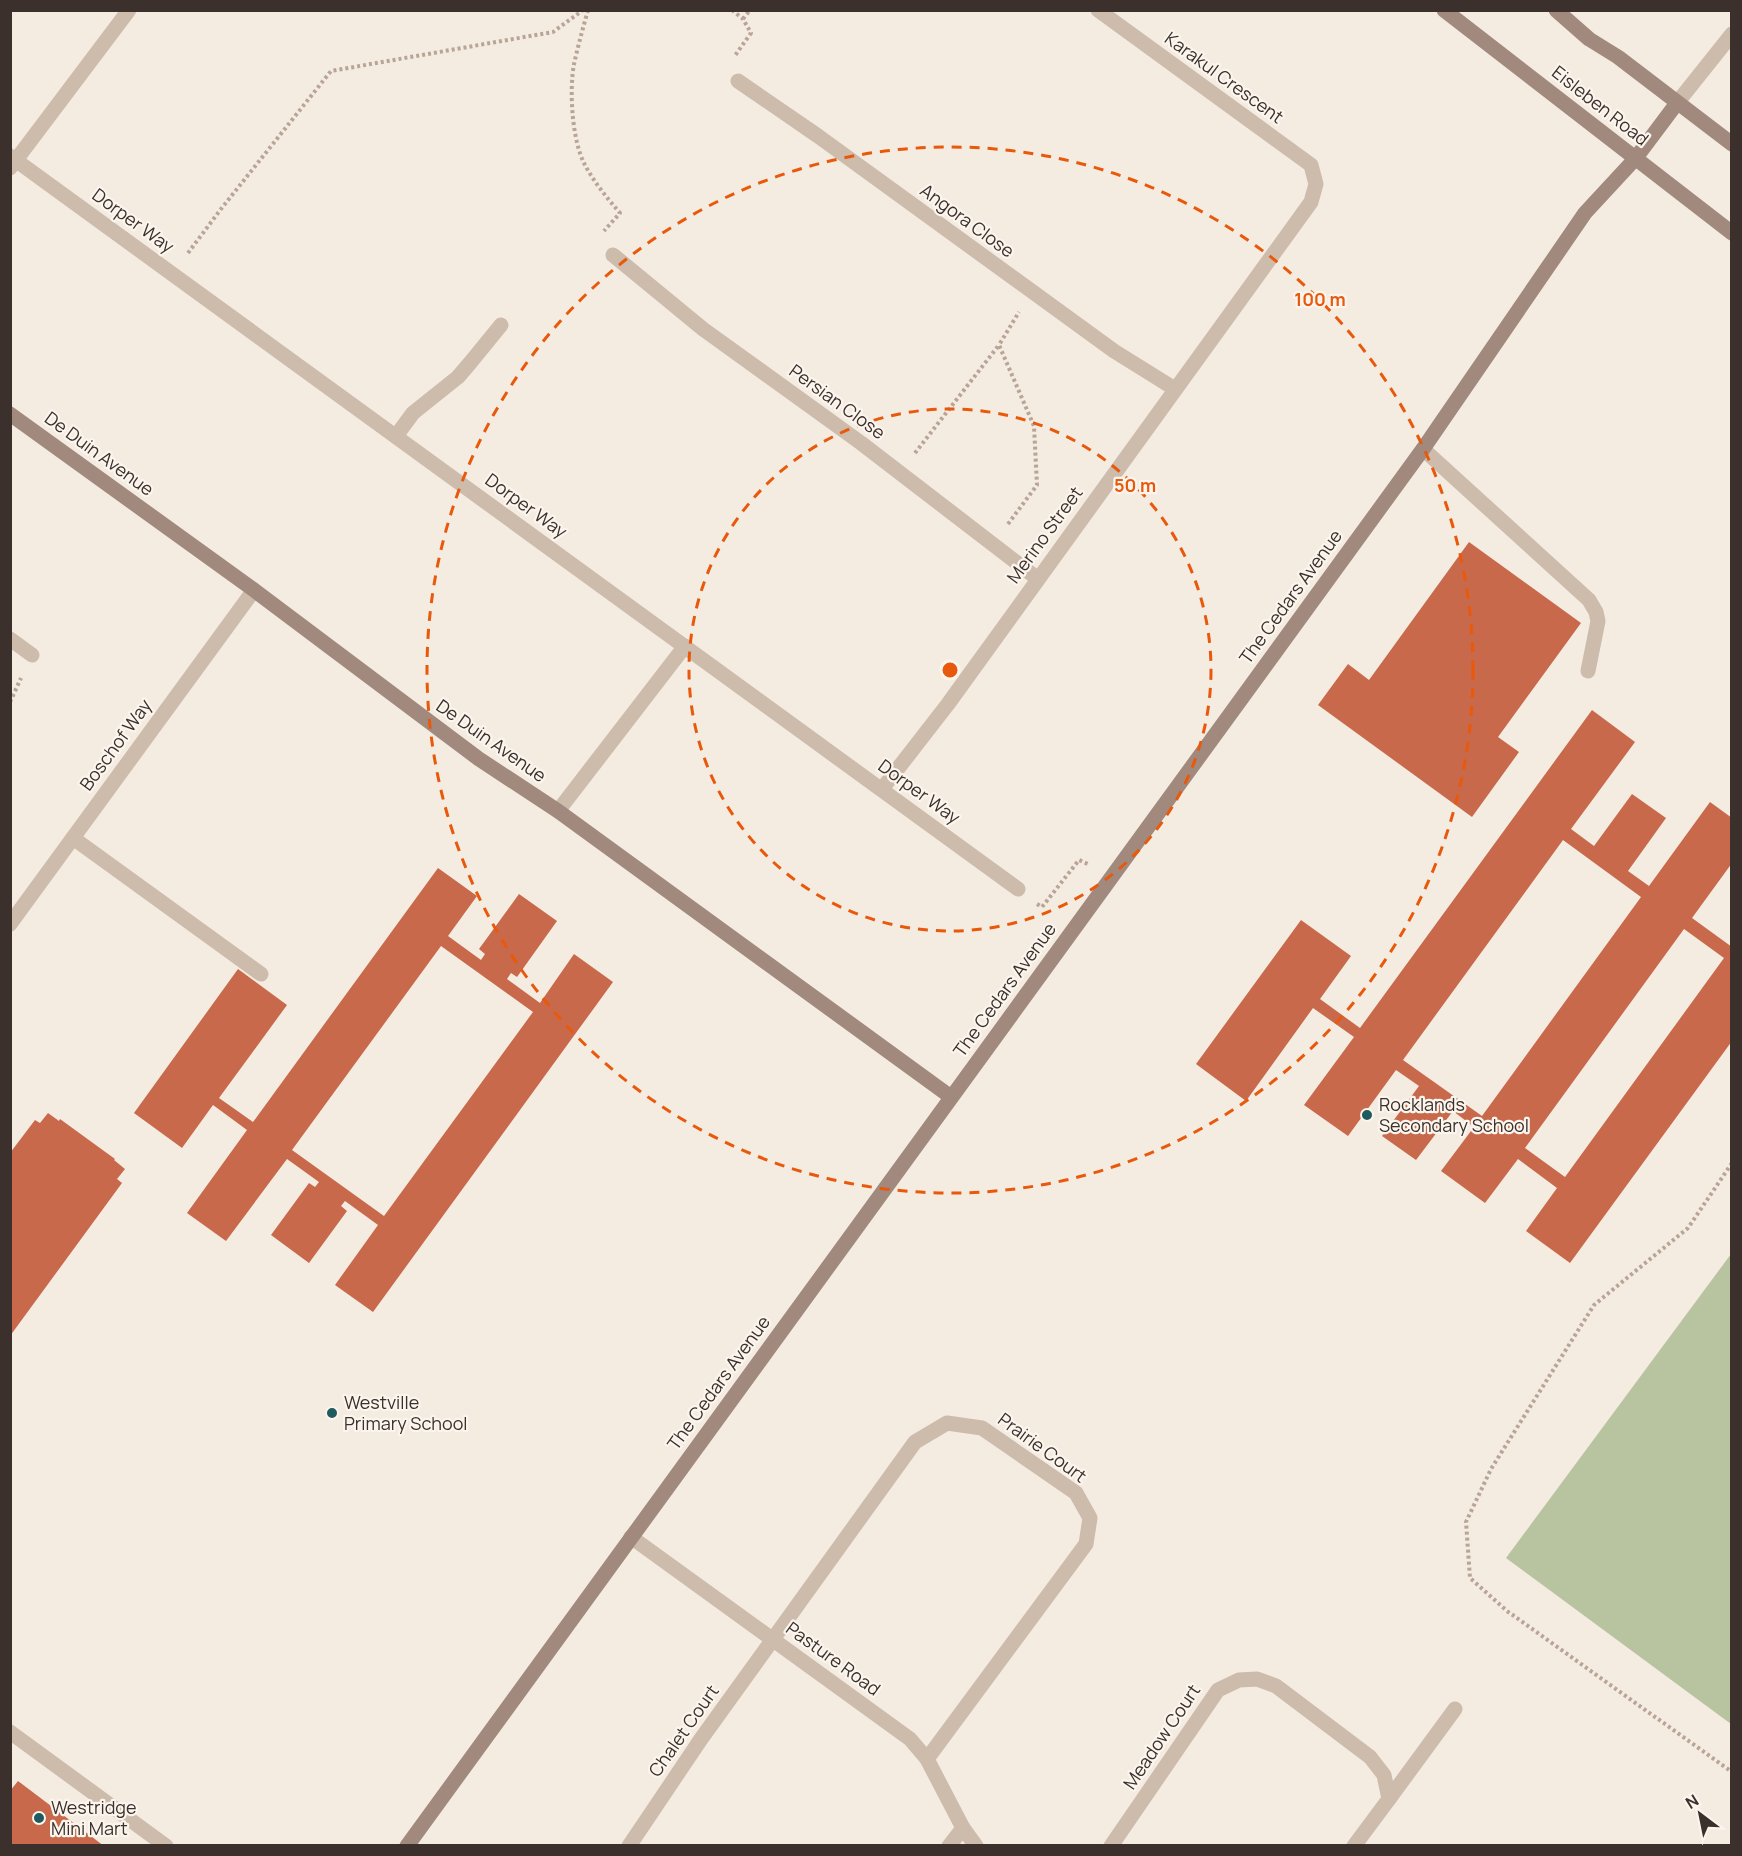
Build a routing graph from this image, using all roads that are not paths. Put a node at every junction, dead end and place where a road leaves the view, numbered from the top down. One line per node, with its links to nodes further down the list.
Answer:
1 (129, 10): 10 (street)
2 (1098, 10): 11 (street, Karakul Crescent)
3 (1444, 10): 9 (street, Eisleben Road)
4 (1556, 10): 7 (street)
5 (1731, 34): 7 (street)
6 (738, 81): 15 (street, Angora Close)
7 (1677, 103): 8 (street); 9 (street, The Cedars Avenue)
8 (1731, 144)
9 (1635, 159): 12 (street, Eisleben Road); 18 (street, The Cedars Avenue)
10 (12, 162): 17 (street, Dorper Way)
11 (1316, 184): 15 (street, Merino Street)
12 (1731, 233)
13 (613, 255): 19 (street, Persian Close)
14 (501, 325): 17 (street)
15 (1175, 389): 19 (street, Merino Street)
16 (10, 414): 20 (street, De Duin Avenue)
17 (396, 436): 22 (street, Dorper Way)
18 (1423, 449): 24 (street); 31 (street, The Cedars Avenue)
19 (1038, 579): 25 (street, Merino Street)
20 (254, 590): 26 (street, De Duin Avenue); 27 (street, Boschof Way)
21 (10, 639): 23 (street)
22 (685, 646): 25 (street, Dorper Way); 26 (street)
23 (32, 654)
24 (1588, 671)
25 (882, 789): 28 (street, Dorper Way)
26 (558, 811): 31 (street, De Duin Avenue)
27 (73, 838): 29 (street, Boschof Way); 30 (street)
28 (1017, 889)
29 (10, 924)
30 (261, 974)
31 (951, 1097): 32 (street, The Cedars Avenue)
32 (631, 1537): 33 (street, Pasture Road); 40 (street, The Cedars Avenue)
33 (773, 1640): 36 (street, Pasture Road); 36 (street, Prairie Court); 41 (street, Chalet Court)
34 (1455, 1709): 37 (street)
35 (10, 1731): 39 (street)
36 (927, 1759): 38 (street, Pasture Road)
37 (1389, 1799): 44 (street, Meadow Court); 45 (street)
38 (963, 1828): 42 (street); 43 (street, Pasture Road)
39 (166, 1845)
40 (407, 1845)
41 (629, 1845)
42 (949, 1845)
43 (976, 1845)
44 (1112, 1845)
45 (1354, 1845)

